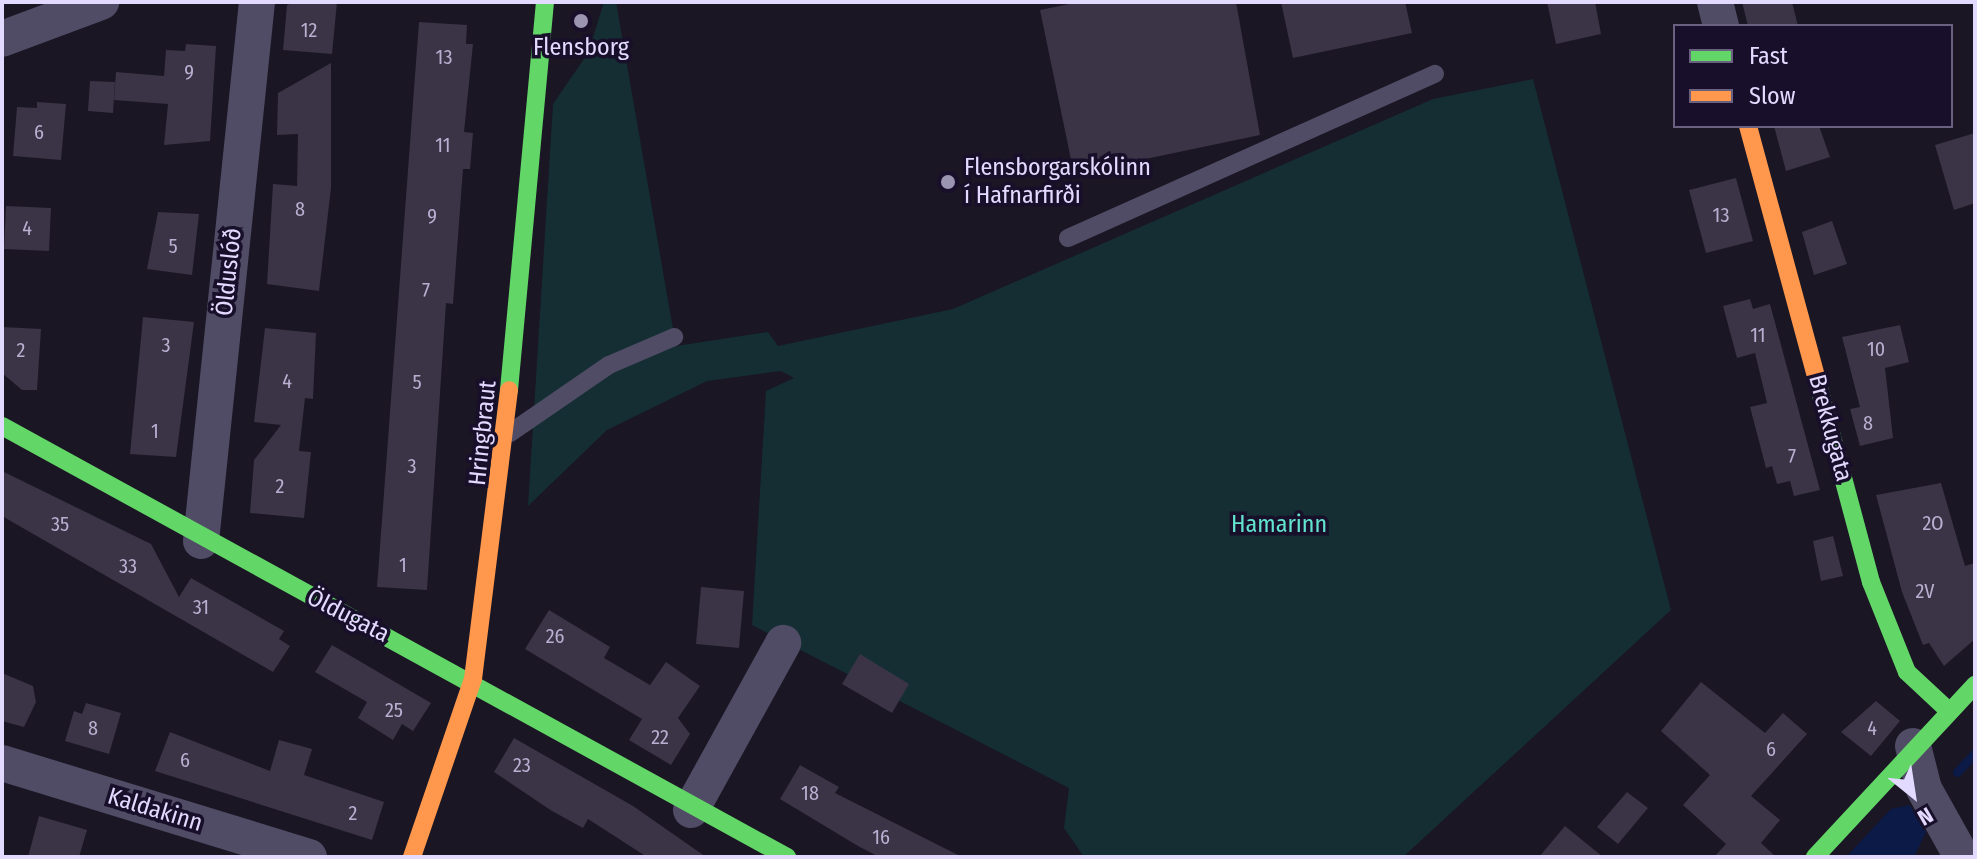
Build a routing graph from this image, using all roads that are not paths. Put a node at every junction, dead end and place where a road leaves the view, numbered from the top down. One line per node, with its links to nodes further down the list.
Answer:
1 (101, 2): 6 (street)
2 (257, 2): 13 (street, Ölduslóð)
3 (545, 2): 12 (street, Hringbraut)
4 (1715, 2): 5 (street)
5 (1720, 24)
6 (2, 39)
7 (1435, 74): 9 (lane)
8 (1749, 128): 17 (street, Brekkugata)
9 (1068, 238)
10 (674, 337): 12 (lane)
11 (2, 426): 13 (street, Öldugata)
12 (507, 434): 15 (street, Hringbraut)
13 (201, 541): 15 (street, Öldugata)
14 (783, 643): 20 (street)
15 (473, 679): 20 (street, Öldugata); 22 (street, Hringbraut)
16 (1975, 685): 17 (street)
17 (1949, 711): 18 (street)
18 (1913, 746): 24 (street); 25 (street)
19 (2, 763): 21 (street, Kaldakinn)
20 (691, 810): 23 (street, Öldugata)
21 (309, 857)
22 (412, 857)
23 (787, 857)
24 (1815, 857)
25 (1962, 857)

